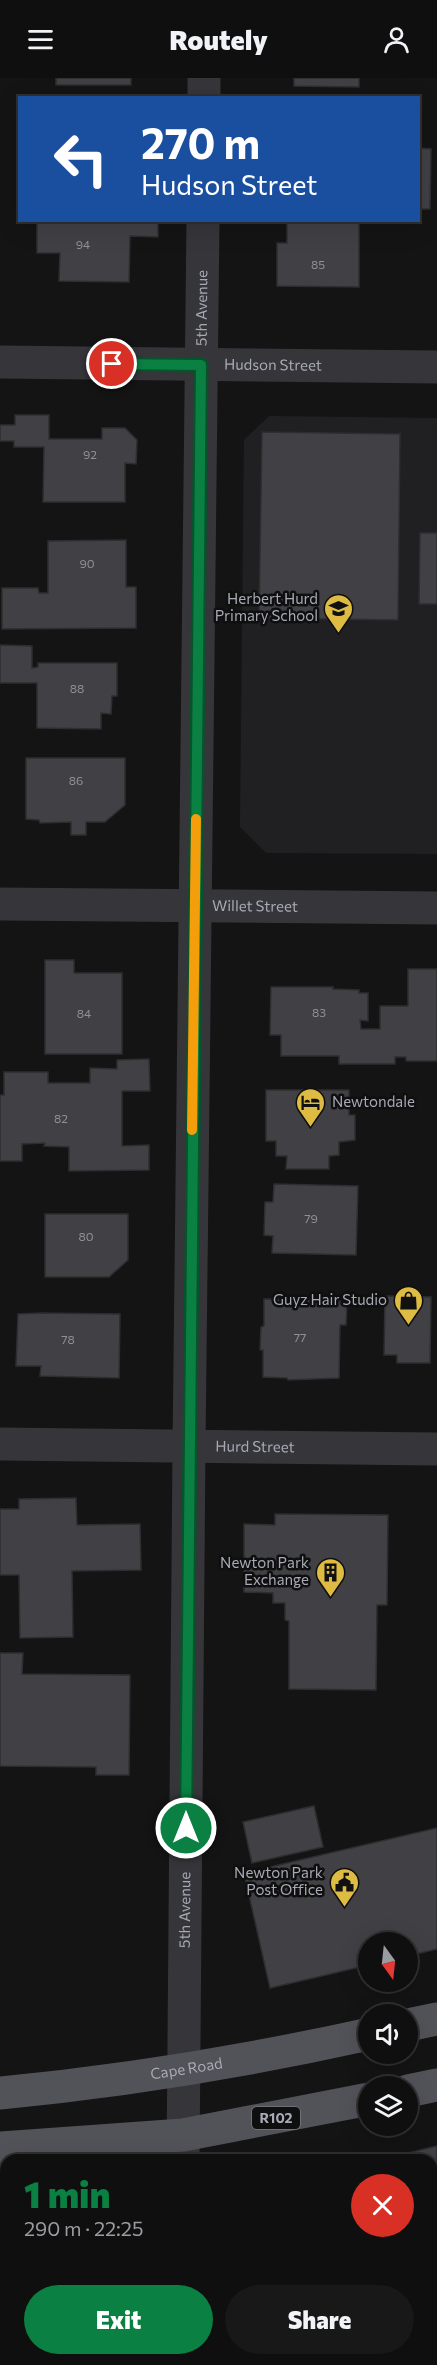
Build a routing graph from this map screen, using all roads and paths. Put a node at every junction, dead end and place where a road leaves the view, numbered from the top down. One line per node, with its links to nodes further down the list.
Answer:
1 (204, 78): 2 (street)
2 (204, 96)
3 (203, 222): 5 (street, 5th Avenue)
4 (0, 362): 5 (street, Hudson Street)
5 (201, 365): 6 (street, Hudson Street); 8 (street, 5th Avenue)
6 (437, 367)
7 (0, 904): 8 (street, Willet Street)
8 (195, 906): 9 (street, Willet Street); 11 (street, 5th Avenue)
9 (437, 908)
10 (0, 1444): 11 (street, Hurd Street)
11 (189, 1447): 12 (street, Hurd Street); 16 (street, 5th Avenue)
12 (437, 1449)
13 (437, 2019): 14 (main road)
14 (418, 2023)
15 (358, 2036): 16 (main road, Cape Road)
16 (185, 2070): 19 (main road, Cape Road); 21 (street, 5th Avenue)
17 (437, 2085): 18 (main road)
18 (418, 2089)
19 (0, 2093)
20 (358, 2102): 21 (main road, R102)
21 (183, 2147): 22 (main road, R102)
22 (0, 2148)

